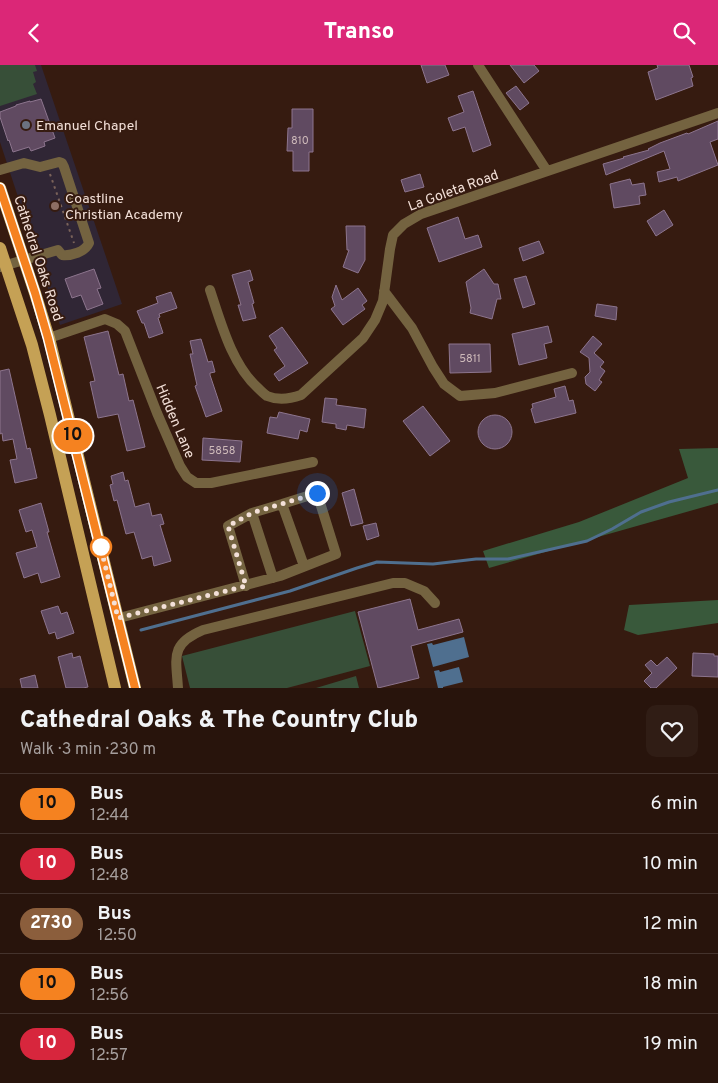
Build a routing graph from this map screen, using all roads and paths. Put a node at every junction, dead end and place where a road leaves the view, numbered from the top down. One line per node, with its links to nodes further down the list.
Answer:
1 (478, 65): 5 (street)
2 (718, 113): 5 (street, La Goleta Road)
3 (47, 166): 4 (street); 8 (path); 9 (street)
4 (0, 171)
5 (547, 171): 12 (street, La Goleta Road)
6 (0, 188): 9 (main road, Cathedral Oaks Road)
7 (0, 248): 10 (main road)
8 (75, 248)
9 (24, 259): 10 (street); 13 (main road, Cathedral Oaks Road)
10 (3, 266): 23 (main road)
11 (210, 291): 12 (street, La Goleta Road)
12 (384, 291): 14 (street)
13 (48, 338): 15 (street, Hidden Lane); 22 (main road, Cathedral Oaks Road)
14 (572, 373)
15 (313, 461)
16 (282, 504): 17 (street); 18 (street); 18 (street)
17 (252, 513): 19 (street); 20 (street)
18 (304, 566): 19 (street)
19 (273, 578): 20 (street)
20 (246, 586): 22 (street)
21 (435, 603): 25 (street)
22 (118, 618): 24 (main road, Cathedral Oaks Road)
23 (115, 688)
24 (135, 688)
25 (178, 688)

